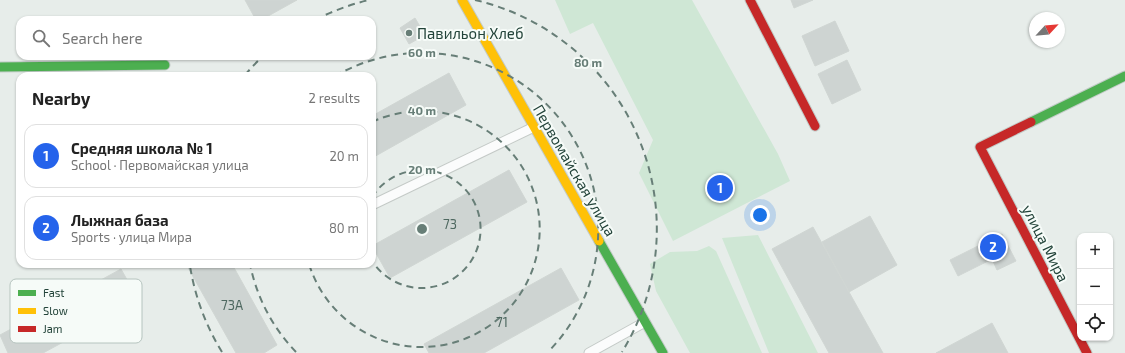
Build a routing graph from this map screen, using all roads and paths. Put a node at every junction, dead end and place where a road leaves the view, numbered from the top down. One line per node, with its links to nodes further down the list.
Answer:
1 (750, 0): 6 (street)
2 (465, 1): 7 (street, Первомайская улица)
3 (166, 65): 4 (street)
4 (0, 67)
5 (1125, 76): 12 (street, улица Мира)
6 (815, 126)
7 (534, 127): 8 (lane); 9 (street, Первомайская улица)
8 (376, 203)
9 (645, 322): 10 (lane); 11 (street, Первомайская улица)
10 (589, 353)
11 (663, 353)
12 (1086, 353)

